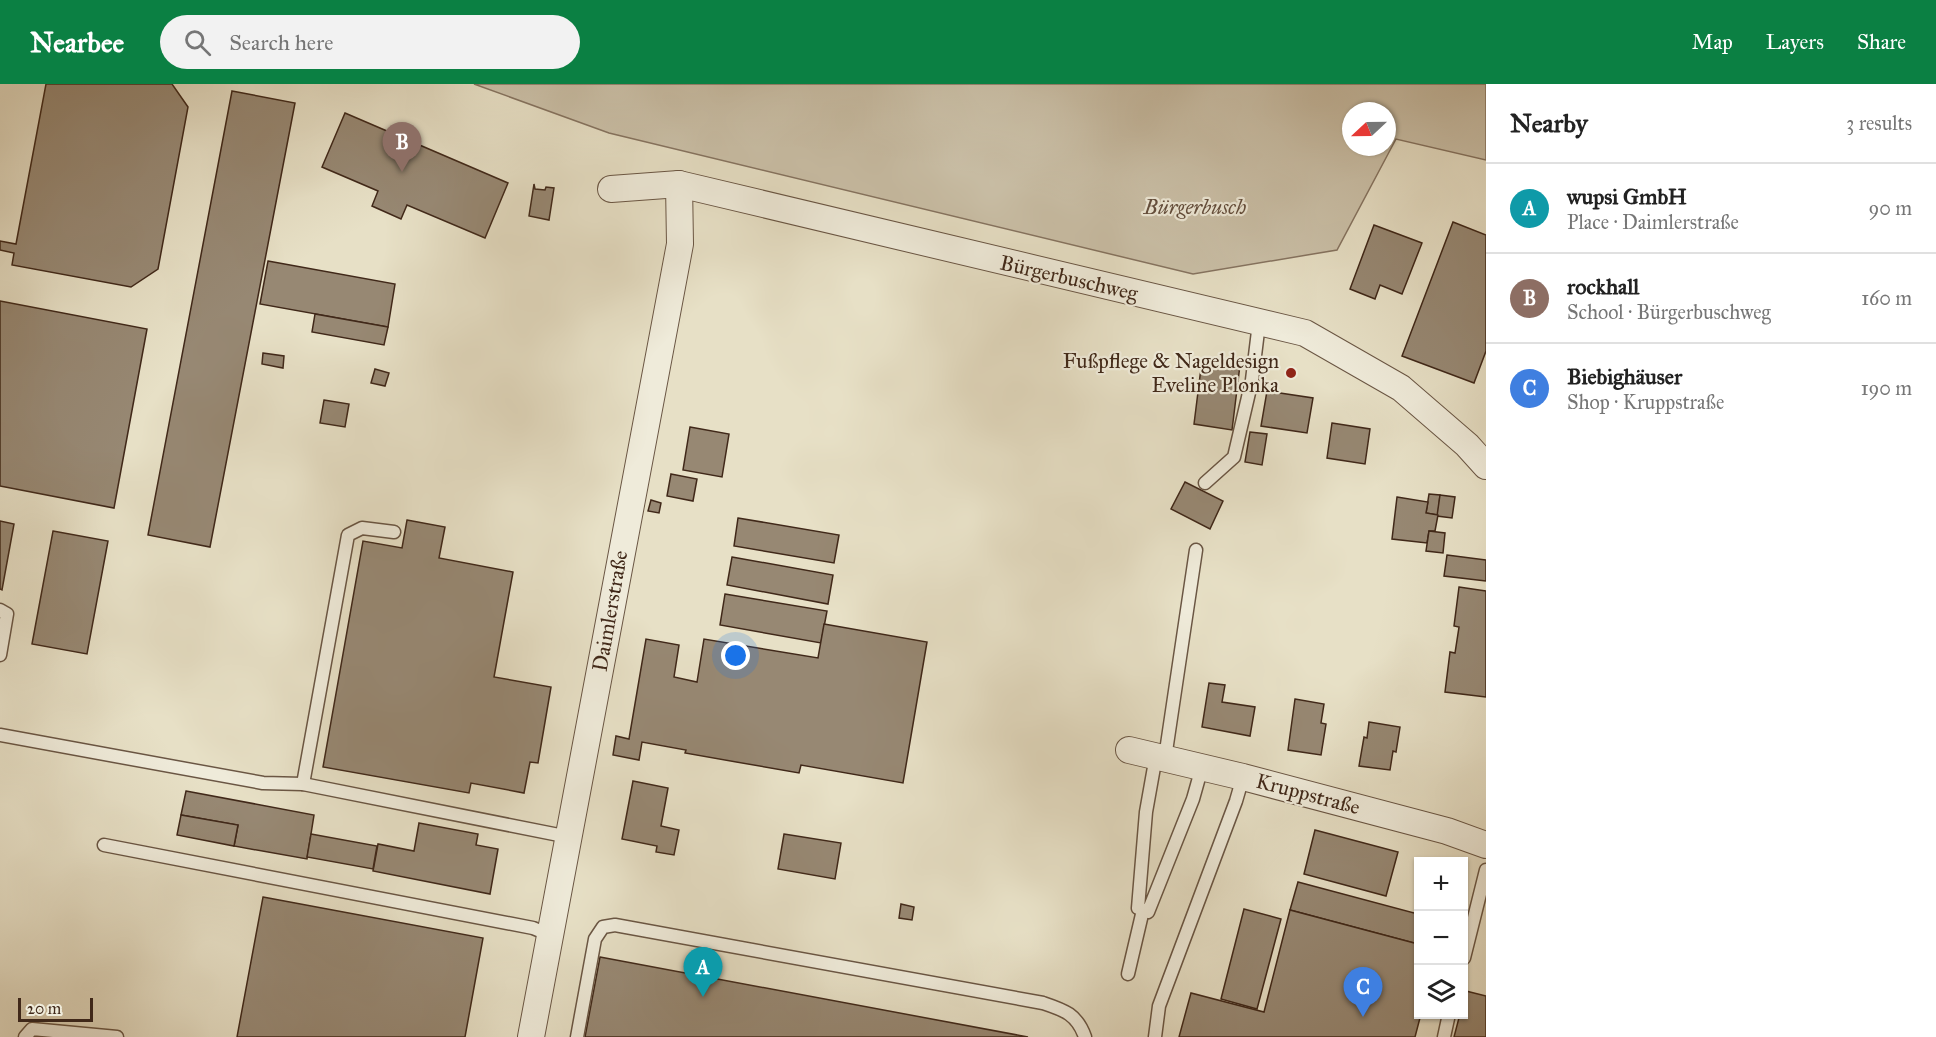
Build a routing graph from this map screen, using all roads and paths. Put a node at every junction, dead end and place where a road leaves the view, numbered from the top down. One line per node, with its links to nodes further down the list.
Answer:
1 (679, 184): 2 (street, Bürgerbuschweg); 3 (street, Bürgerbuschweg); 16 (street, Daimlerstraße)
2 (611, 189)
3 (1259, 322): 4 (street, Bürgerbuschweg); 5 (lane)
4 (1486, 466)
5 (1205, 483)
6 (394, 532): 15 (lane)
7 (1196, 550): 12 (lane)
8 (0, 610): 9 (lane)
9 (0, 655)
10 (0, 735): 15 (lane)
11 (1129, 750): 12 (street, Kruppstraße)
12 (1161, 757): 13 (street, Kruppstraße); 20 (lane)
13 (1203, 767): 14 (street, Kruppstraße); 20 (lane)
14 (1243, 777): 18 (street, Kruppstraße); 30 (lane)
15 (303, 784): 16 (lane)
16 (568, 837): 21 (street, Daimlerstraße)
17 (104, 845): 21 (lane)
18 (1486, 845)
19 (1486, 870): 22 (lane)
20 (1143, 910): 23 (lane)
21 (550, 934): 27 (street, Daimlerstraße)
22 (1468, 942)
23 (1128, 974)
24 (1448, 1019): 31 (lane)
25 (26, 1037): 26 (lane)
26 (117, 1037)
27 (531, 1037)
28 (577, 1037): 29 (lane)
29 (1085, 1037)
30 (1155, 1037)
31 (1444, 1037)

